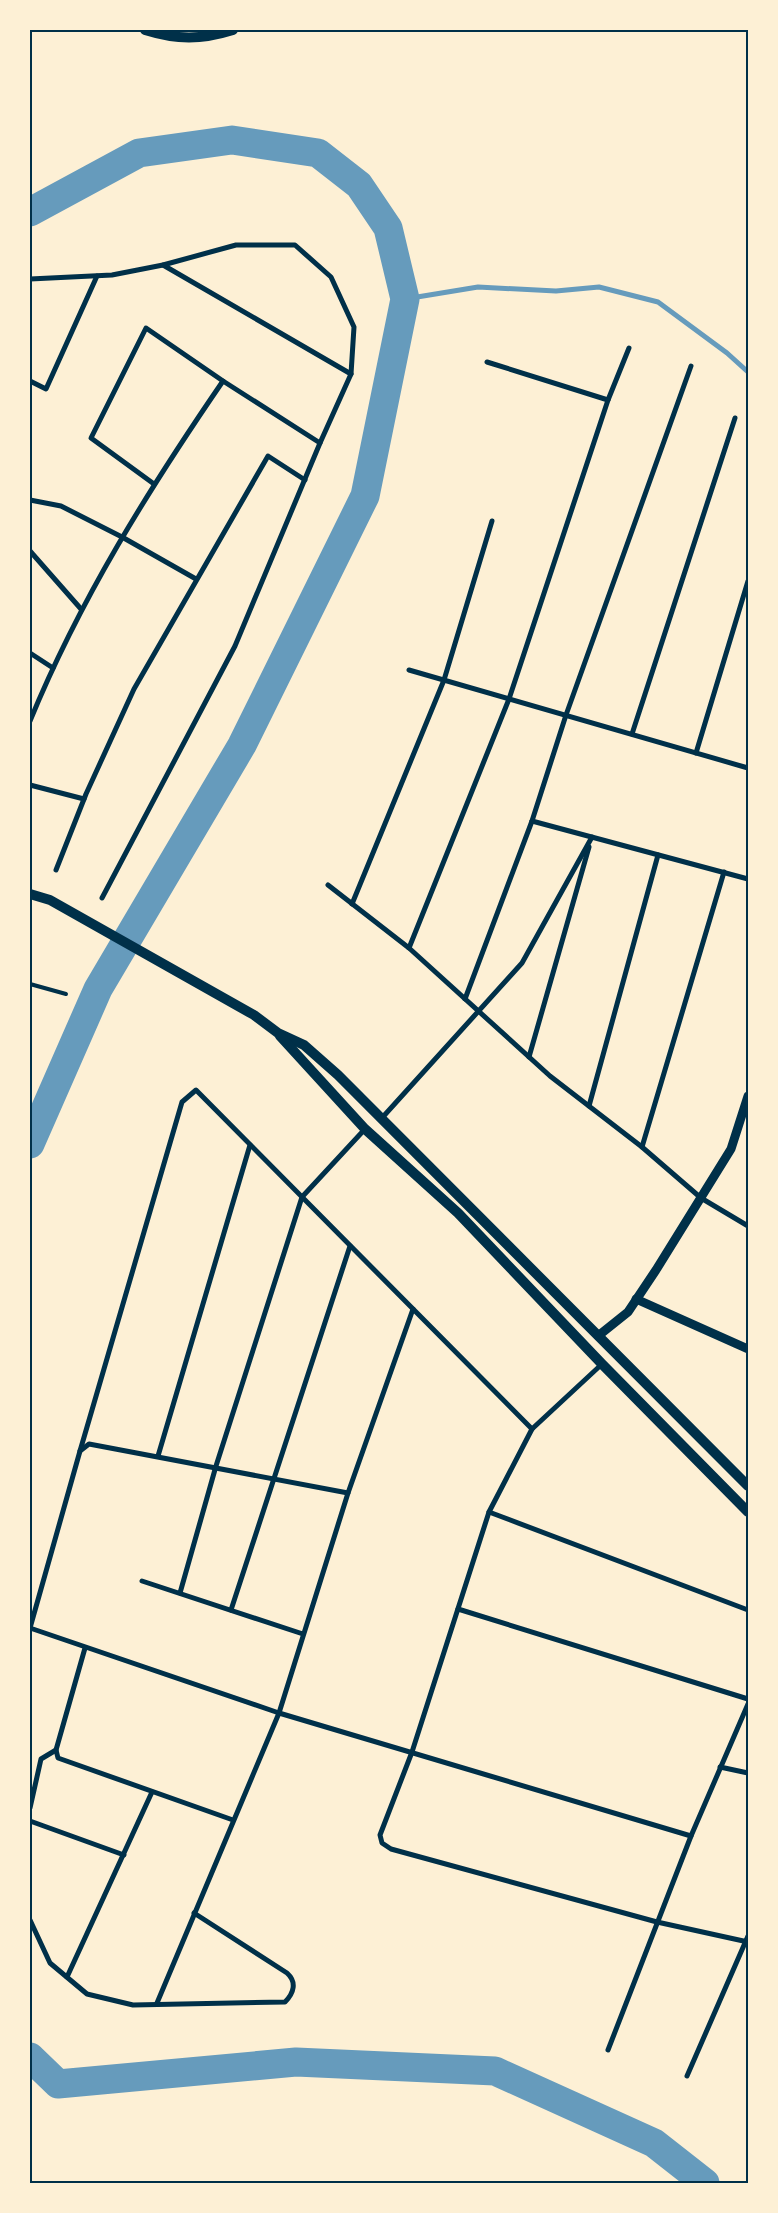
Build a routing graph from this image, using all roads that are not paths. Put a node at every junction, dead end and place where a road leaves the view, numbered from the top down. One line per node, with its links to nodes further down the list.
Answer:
1 (144, 30): 2 (main road)
2 (232, 30)
3 (163, 265): 4 (street); 9 (street); 9 (street)
4 (97, 276): 5 (street); 10 (street)
5 (30, 279)
6 (629, 348): 12 (street)
7 (487, 362): 12 (street)
8 (692, 366): 29 (street)
9 (352, 374): 14 (street)
10 (30, 381)
11 (223, 381): 14 (street); 16 (street); 16 (street)
12 (608, 400): 28 (street)
13 (735, 418): 31 (street)
14 (320, 443): 15 (street)
15 (305, 480): 21 (street); 44 (street)
16 (154, 484): 19 (street)
17 (30, 500): 19 (street)
18 (492, 521): 27 (street)
19 (122, 537): 21 (street); 23 (street)
20 (30, 551): 23 (street)
21 (196, 580): 35 (street)
22 (748, 581): 32 (street)
23 (81, 609): 25 (street)
24 (30, 653): 25 (street)
25 (53, 668): 30 (street)
26 (409, 670): 27 (street)
27 (444, 680): 28 (street); 45 (street)
28 (509, 699): 29 (street); 46 (street)
29 (566, 715): 31 (street); 36 (street)
30 (30, 721)
31 (632, 734): 32 (street)
32 (696, 753): 33 (street)
33 (748, 768)
34 (30, 785): 35 (street)
35 (84, 799): 39 (street)
36 (532, 821): 37 (street); 49 (street)
37 (592, 837): 38 (street); 50 (street); 52 (street)
38 (658, 854): 40 (street); 54 (street)
39 (56, 870)
40 (724, 872): 41 (street); 58 (street)
41 (748, 878)
42 (328, 885): 45 (street)
43 (30, 894): 51 (main road)
44 (102, 898)
45 (352, 904): 46 (street)
46 (409, 948): 49 (street)
47 (30, 984): 48 (lane)
48 (66, 994)
49 (464, 1000): 50 (street)
50 (478, 1012): 52 (street); 55 (street)
51 (278, 1033): 55 (main road); 56 (main road)
52 (529, 1057): 54 (street)
53 (748, 1096): 60 (street)
54 (589, 1106): 58 (street)
55 (381, 1119): 65 (main road)
56 (365, 1129): 59 (street); 67 (main road)
57 (250, 1145): 59 (street); 69 (street); 70 (street)
58 (642, 1147): 60 (street)
59 (302, 1198): 62 (street); 71 (street)
60 (701, 1198): 61 (street); 63 (street)
61 (748, 1226)
62 (350, 1246): 64 (street); 72 (street)
63 (636, 1300): 65 (street); 66 (street)
64 (413, 1309): 68 (street); 74 (street)
65 (598, 1336): 73 (main road)
66 (748, 1349)
67 (602, 1364): 68 (street); 76 (main road)
68 (532, 1429): 75 (street)
69 (80, 1451): 70 (street); 82 (street)
70 (158, 1456): 71 (street)
71 (216, 1466): 72 (street); 78 (street)
72 (275, 1478): 74 (street); 80 (street)
73 (748, 1486)
74 (348, 1493): 83 (street)
75 (490, 1512): 79 (street); 81 (street)
76 (748, 1512)
77 (142, 1581): 78 (street)
78 (180, 1593): 80 (street)
79 (458, 1609): 85 (street); 89 (street)
80 (231, 1610): 83 (street)
81 (748, 1610)
82 (30, 1628): 84 (street)
83 (303, 1634): 87 (street)
84 (86, 1648): 87 (street); 88 (street)
85 (748, 1699)
86 (748, 1704): 90 (street)
87 (279, 1713): 89 (street); 94 (street)
88 (56, 1750): 92 (street); 93 (street)
89 (412, 1752): 96 (street); 100 (street)
90 (720, 1767): 91 (street); 96 (street)
91 (748, 1773)
92 (152, 1792): 94 (street); 97 (street)
93 (30, 1808)
94 (233, 1820): 98 (street)
95 (30, 1821): 97 (street)
96 (691, 1836): 100 (street)
97 (124, 1854): 102 (street)
98 (194, 1913): 103 (street); 103 (street)
99 (30, 1920): 102 (street)
100 (657, 1922): 101 (street); 104 (street)
101 (747, 1940): 105 (street)
102 (67, 1977): 103 (street)
103 (157, 2003)
104 (608, 2050)
105 (687, 2076)

